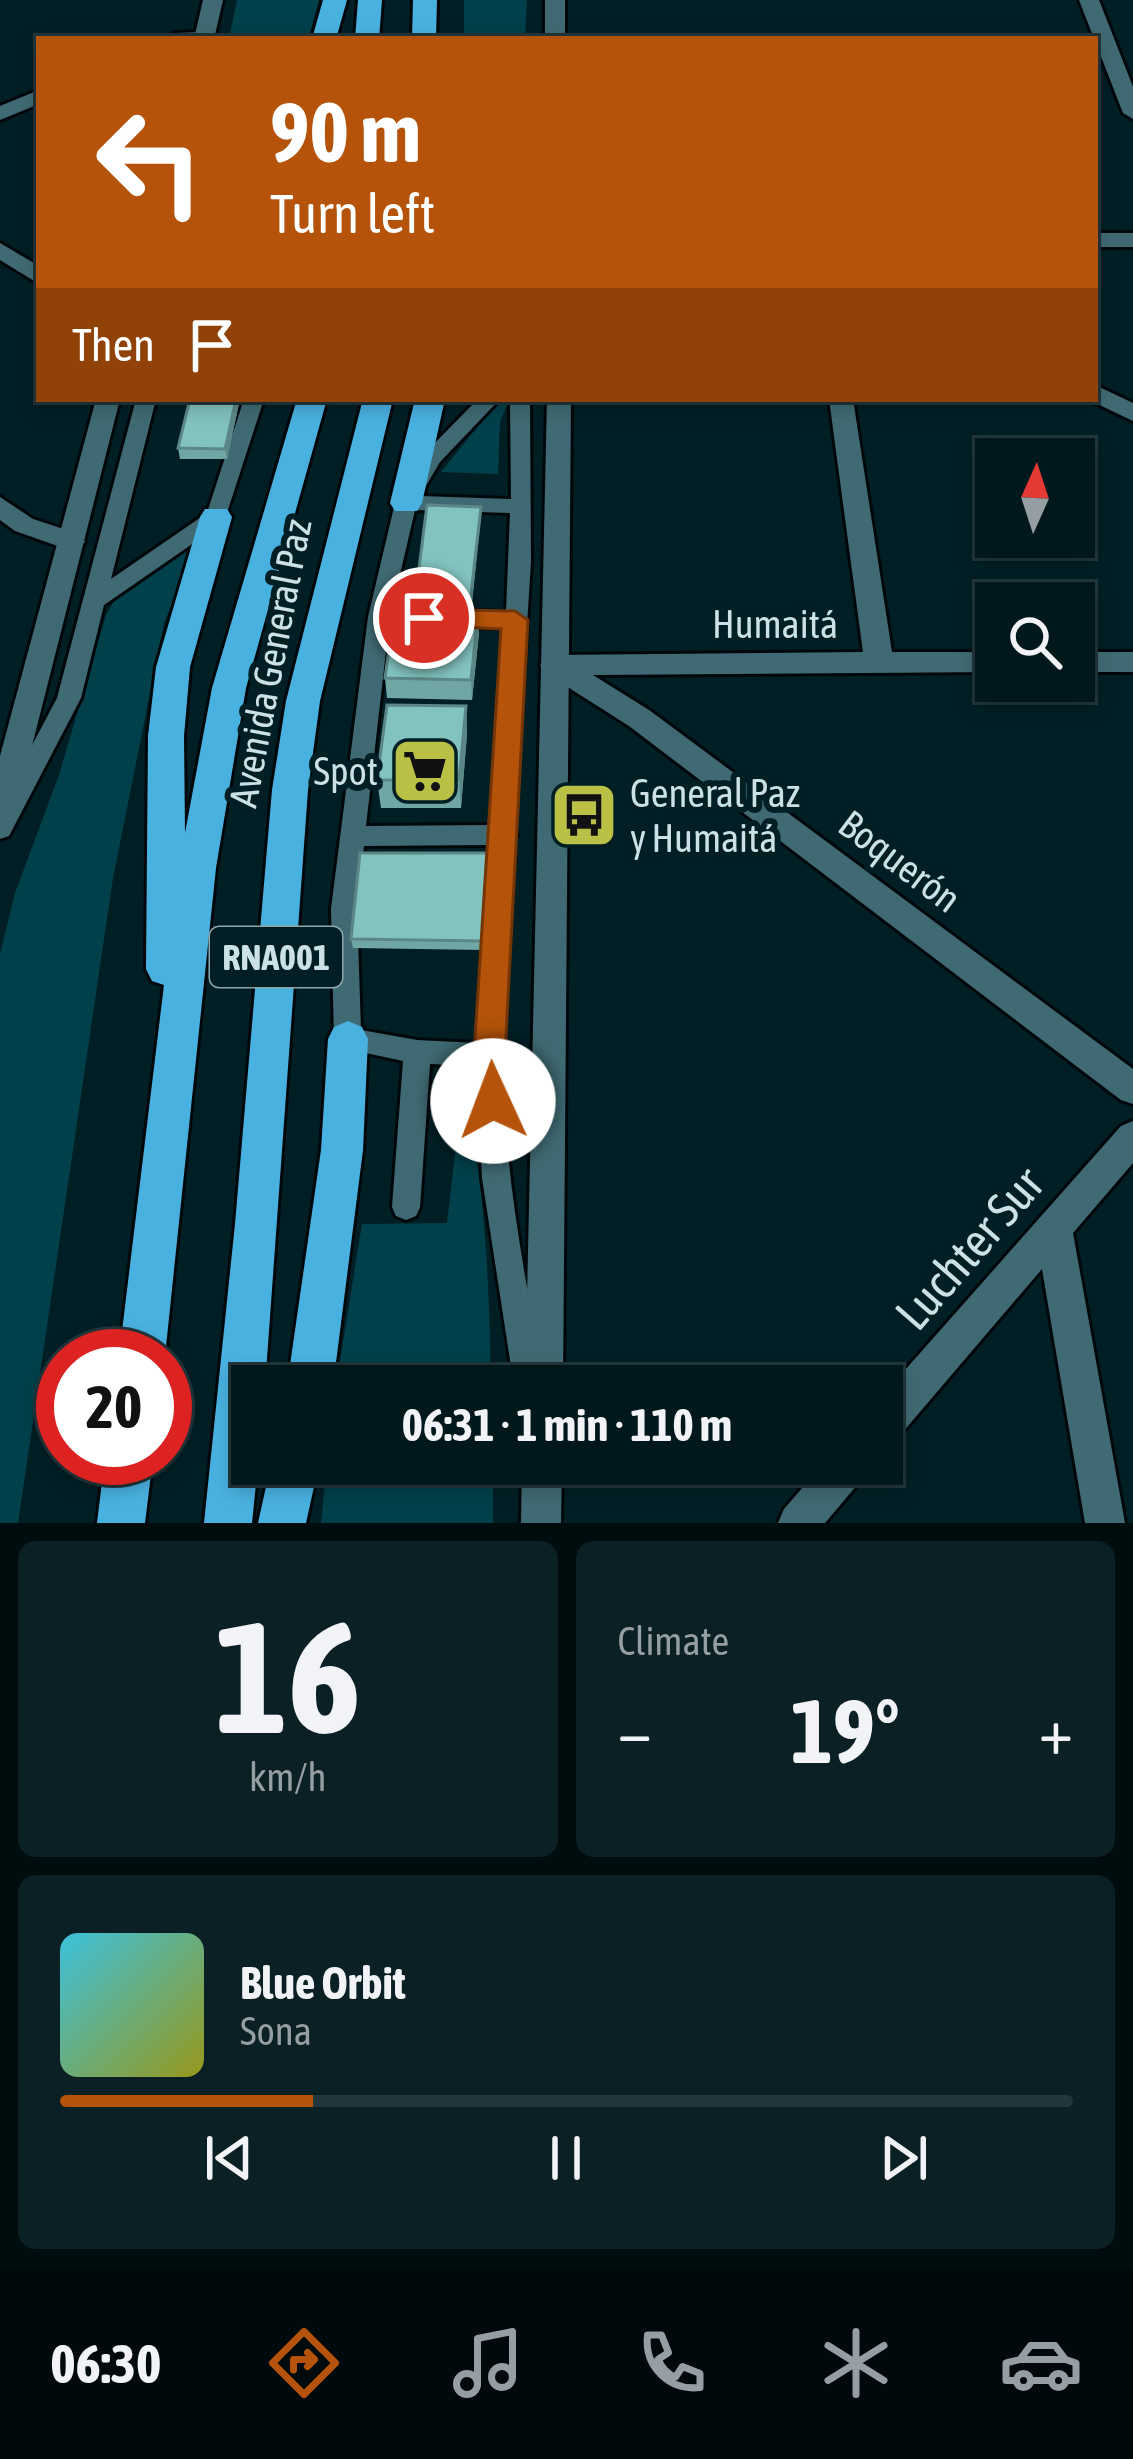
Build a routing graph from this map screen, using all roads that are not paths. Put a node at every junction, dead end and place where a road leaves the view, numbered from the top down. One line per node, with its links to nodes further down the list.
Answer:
1 (213, 0): 7 (street)
2 (335, 0): 8 (highway)
3 (370, 0): 9 (highway)
4 (425, 0): 10 (highway)
5 (555, 0): 11 (street)
6 (1089, 0): 13 (street)
7 (206, 36)
8 (325, 36)
9 (367, 36)
10 (424, 36)
11 (555, 36)
12 (36, 97): 14 (street)
13 (1133, 113)
14 (0, 114)
15 (1133, 240): 16 (street)
16 (1098, 241)
17 (0, 250): 18 (street)
18 (36, 275)
19 (1098, 395): 30 (street)
20 (107, 402): 35 (street)
21 (145, 402): 36 (lane)
22 (253, 402): 34 (lane)
23 (311, 402): 53 (highway, Avenida General Paz / RNA001)
24 (377, 402): 66 (highway, Avenida General Paz / RNA001)
25 (429, 402): 31 (highway)
26 (487, 402): 31 (lane)
27 (520, 402): 33 (lane)
28 (560, 402): 43 (street)
29 (841, 402): 39 (street)
30 (1133, 413)
31 (406, 503): 33 (lane); 37 (lane)
32 (0, 506): 35 (street)
33 (518, 506): 38 (lane)
34 (216, 517): 36 (lane); 53 (highway)
35 (72, 542): 44 (street)
36 (96, 600): 45 (lane)
37 (379, 617): 38 (lane); 47 (lane)
38 (515, 620): 46 (lane)
39 (879, 662): 40 (street, Humaitá); 43 (street, Humaitá)
40 (975, 662)
41 (1095, 662): 42 (street)
42 (1133, 662)
43 (554, 664): 51 (street, Boquerón); 59 (street)
44 (0, 813)
45 (0, 829)
46 (505, 835): 47 (lane); 50 (lane)
47 (352, 836): 48 (lane)
48 (349, 1039): 49 (lane); 57 (highway)
49 (417, 1052): 50 (lane); 54 (lane)
50 (490, 1054): 58 (lane)
51 (1133, 1089)
52 (1133, 1137): 55 (street, Luchter Sur)
53 (166, 1154): 56 (highway, Avenida General Paz / RNA001)
54 (406, 1207)
55 (1054, 1229): 60 (street, Luchter Sur); 70 (street)
56 (145, 1329)
57 (313, 1365)
58 (526, 1365)
59 (544, 1365)
60 (903, 1402)
61 (126, 1485): 65 (highway)
62 (290, 1485): 67 (highway)
63 (542, 1485): 68 (street)
64 (831, 1485): 69 (street)
65 (121, 1523)
66 (229, 1523)
67 (282, 1523)
68 (542, 1523)
69 (798, 1523)
70 (1105, 1523)

